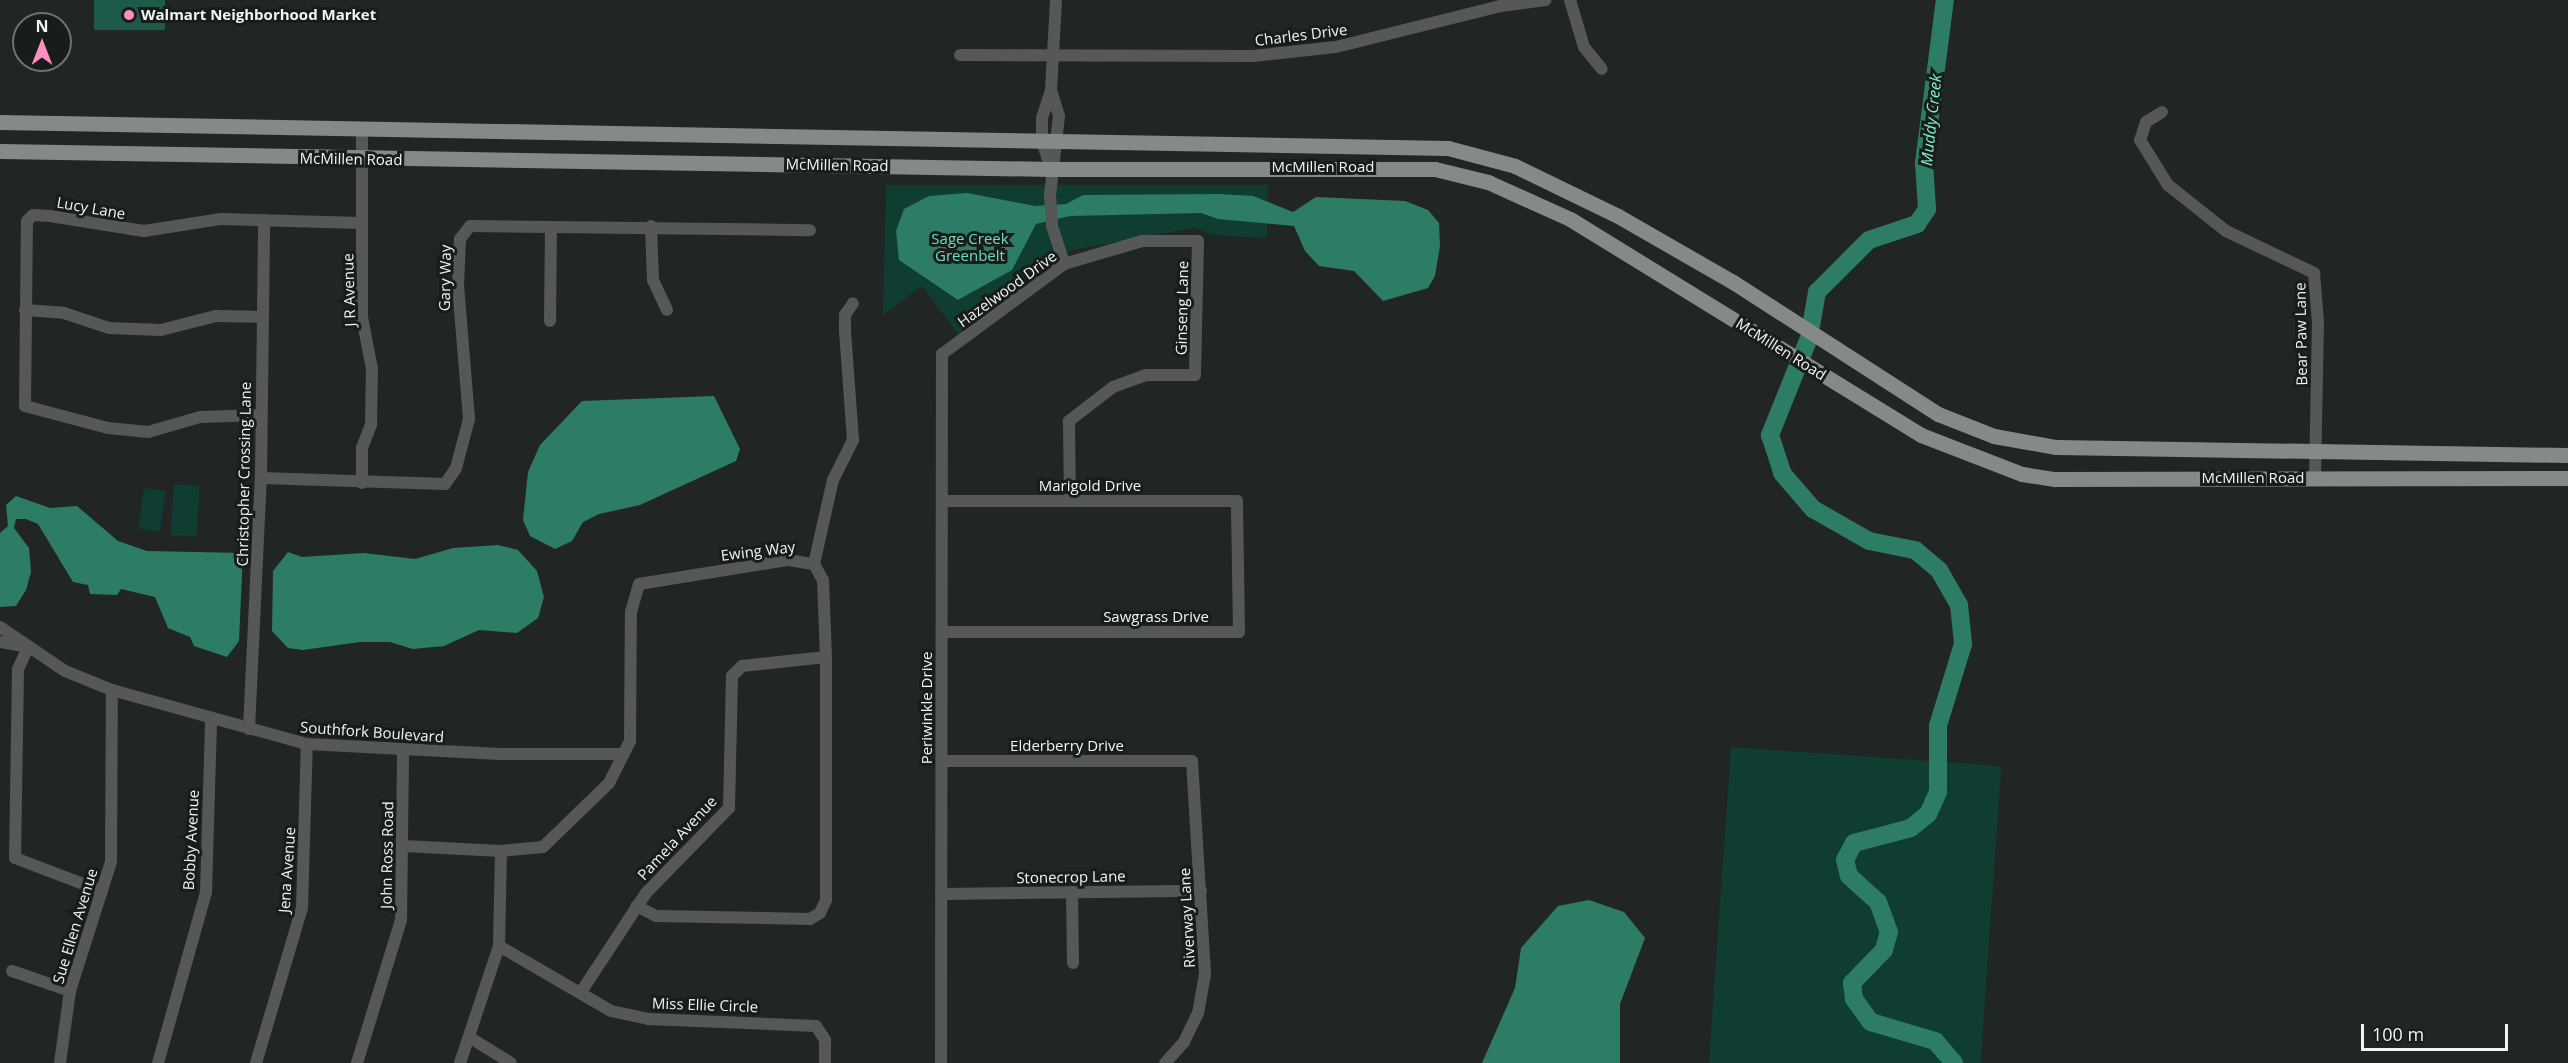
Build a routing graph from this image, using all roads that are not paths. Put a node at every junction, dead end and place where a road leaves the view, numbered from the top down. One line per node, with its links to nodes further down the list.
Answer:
1 (1056, 0): 5 (street)
2 (1546, 0): 5 (street, Charles Drive)
3 (1570, 0): 6 (street)
4 (960, 55): 5 (street, Charles Drive)
5 (1055, 57): 7 (street)
6 (1602, 69)
7 (1051, 90): 11 (street); 12 (street)
8 (2162, 112): 30 (street, Bear Paw Lane)
9 (0, 122): 10 (main road, McMillen Road)
10 (362, 130): 11 (main road, McMillen Road); 14 (street, J R Avenue)
11 (1042, 142): 12 (main road, McMillen Road); 15 (street)
12 (1058, 142): 15 (street); 30 (main road, McMillen Road)
13 (0, 151): 14 (main road, McMillen Road)
14 (362, 159): 15 (main road, McMillen Road); 17 (street, J R Avenue)
15 (1051, 169): 22 (street); 32 (main road, McMillen Road)
16 (264, 220): 17 (street, Lucy Lane); 24 (street, Lucy Lane); 26 (street, Christopher Crossing Lane)
17 (362, 223): 35 (street, J R Avenue)
18 (651, 226): 19 (street, Gary Way); 20 (street, Gary Way); 25 (street)
19 (551, 227): 27 (street); 35 (street, Gary Way)
20 (810, 230)
21 (1198, 241): 22 (street, Hazelwood Drive); 37 (street, Ginseng Lane)
22 (1064, 264): 28 (street, Hazelwood Drive)
23 (853, 303): 39 (street)
24 (25, 310): 26 (street); 29 (street, Lucy Lane)
25 (667, 310)
26 (262, 317): 29 (street, Christopher Crossing Lane)
27 (550, 321)
28 (942, 354): 36 (street, Periwinkle Drive)
29 (260, 414): 33 (street, Christopher Crossing Lane)
30 (2316, 454): 31 (main road, McMillen Road); 32 (street, Bear Paw Lane)
31 (2568, 455)
32 (2315, 477): 34 (main road, McMillen Road)
33 (261, 478): 35 (street, Gary Way); 47 (street, Christopher Crossing Lane)
34 (2568, 478)
35 (362, 483)
36 (942, 501): 37 (street, Marigold Drive); 41 (street, Periwinkle Drive)
37 (1070, 501): 38 (street, Marigold Drive)
38 (1237, 501): 41 (street, Sawgrass Drive)
39 (814, 564): 44 (street, Ewing Way); 50 (street, Ewing Way)
40 (0, 627): 43 (street, Southfork Boulevard)
41 (942, 632): 51 (street, Periwinkle Drive)
42 (0, 642): 43 (street, Southfork Boulevard)
43 (28, 647): 45 (street, Southfork Boulevard); 55 (street)
44 (826, 657): 59 (street, Pamela Avenue); 59 (street, Ewing Way)
45 (112, 690): 46 (street, Southfork Boulevard); 55 (street, Sue Ellen Avenue)
46 (211, 719): 47 (street, Southfork Boulevard); 67 (street, Bobby Avenue)
47 (249, 729): 48 (street, Southfork Boulevard)
48 (307, 744): 49 (street, Southfork Boulevard); 68 (street, Jena Avenue)
49 (403, 750): 50 (street, Southfork Boulevard); 53 (street, John Ross Road)
50 (624, 754): 54 (street, Ewing Way)
51 (942, 761): 52 (street, Elderberry Drive); 58 (street, Periwinkle Drive)
52 (1192, 761): 56 (street, Riverway Lane)
53 (404, 846): 54 (street, Ewing Way); 69 (street, John Ross Road)
54 (501, 851): 60 (street)
55 (102, 891): 63 (street, Sue Ellen Avenue)
56 (1201, 891): 57 (street, Stonecrop Lane); 74 (street, Riverway Lane)
57 (1072, 892): 58 (street, Stonecrop Lane); 61 (street)
58 (941, 894): 73 (street, Periwinkle Drive)
59 (636, 906): 64 (street, Pamela Avenue)
60 (499, 946): 64 (street, Miss Ellie Circle); 65 (street)
61 (1073, 963)
62 (12, 972): 63 (street)
63 (70, 991): 66 (street, Sue Ellen Avenue)
64 (581, 992): 72 (street, Miss Ellie Circle)
65 (469, 1037): 70 (street); 71 (street)
66 (60, 1063)
67 (158, 1063)
68 (256, 1063)
69 (357, 1063)
70 (460, 1063)
71 (511, 1063)
72 (825, 1063)
73 (941, 1063)
74 (1165, 1063)

